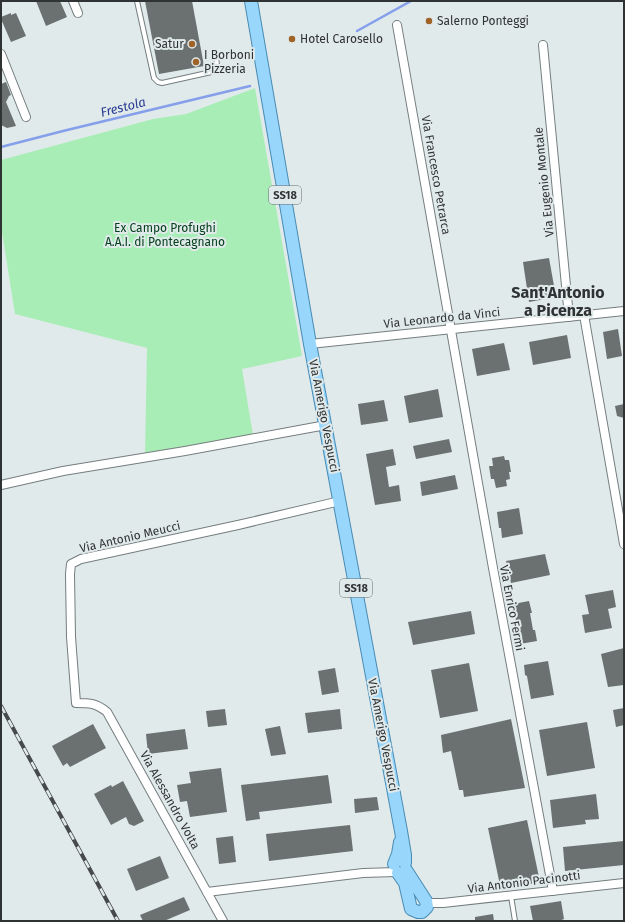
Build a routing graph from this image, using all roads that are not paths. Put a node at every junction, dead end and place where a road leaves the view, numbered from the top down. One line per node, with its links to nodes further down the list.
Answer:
1 (73, 1): 4 (street)
2 (137, 1): 8 (lane)
3 (251, 1): 14 (main road, Via Amerigo Vespucci / SS18)
4 (78, 13)
5 (396, 25): 13 (street, Via Francesco Petrarca)
6 (543, 45): 12 (street, Via Eugenio Montale)
7 (1, 54): 9 (street)
8 (216, 54)
9 (26, 117)
10 (624, 311): 11 (street, Via Leonardo da Vinci)
11 (584, 315): 12 (street, Via Leonardo da Vinci); 18 (street)
12 (569, 317): 13 (street, Via Leonardo da Vinci)
13 (450, 330): 14 (street, Via Leonardo da Vinci); 22 (street, Via Enrico Fermi)
14 (310, 344): 15 (main road, Via Amerigo Vespucci / SS18)
15 (326, 425): 16 (street); 17 (main road, Via Amerigo Vespucci / SS18)
16 (1, 485)
17 (340, 501): 19 (street, Via Antonio Meucci); 20 (main road, Via Amerigo Vespucci / SS18)
18 (624, 544)
19 (85, 703): 23 (street, Via Alessandro Volta)
20 (399, 868): 23 (street); 25 (main road, SS18); 25 (main road, SS18)
21 (624, 883): 22 (street, Via Antonio Pacinotti)
22 (553, 891): 24 (street, Via Antonio Pacinotti)
23 (207, 892): 26 (street, Via Alessandro Volta)
24 (511, 896): 25 (street, Via Antonio Pacinotti); 27 (lane)
25 (419, 913)
26 (223, 921)
27 (514, 921)

